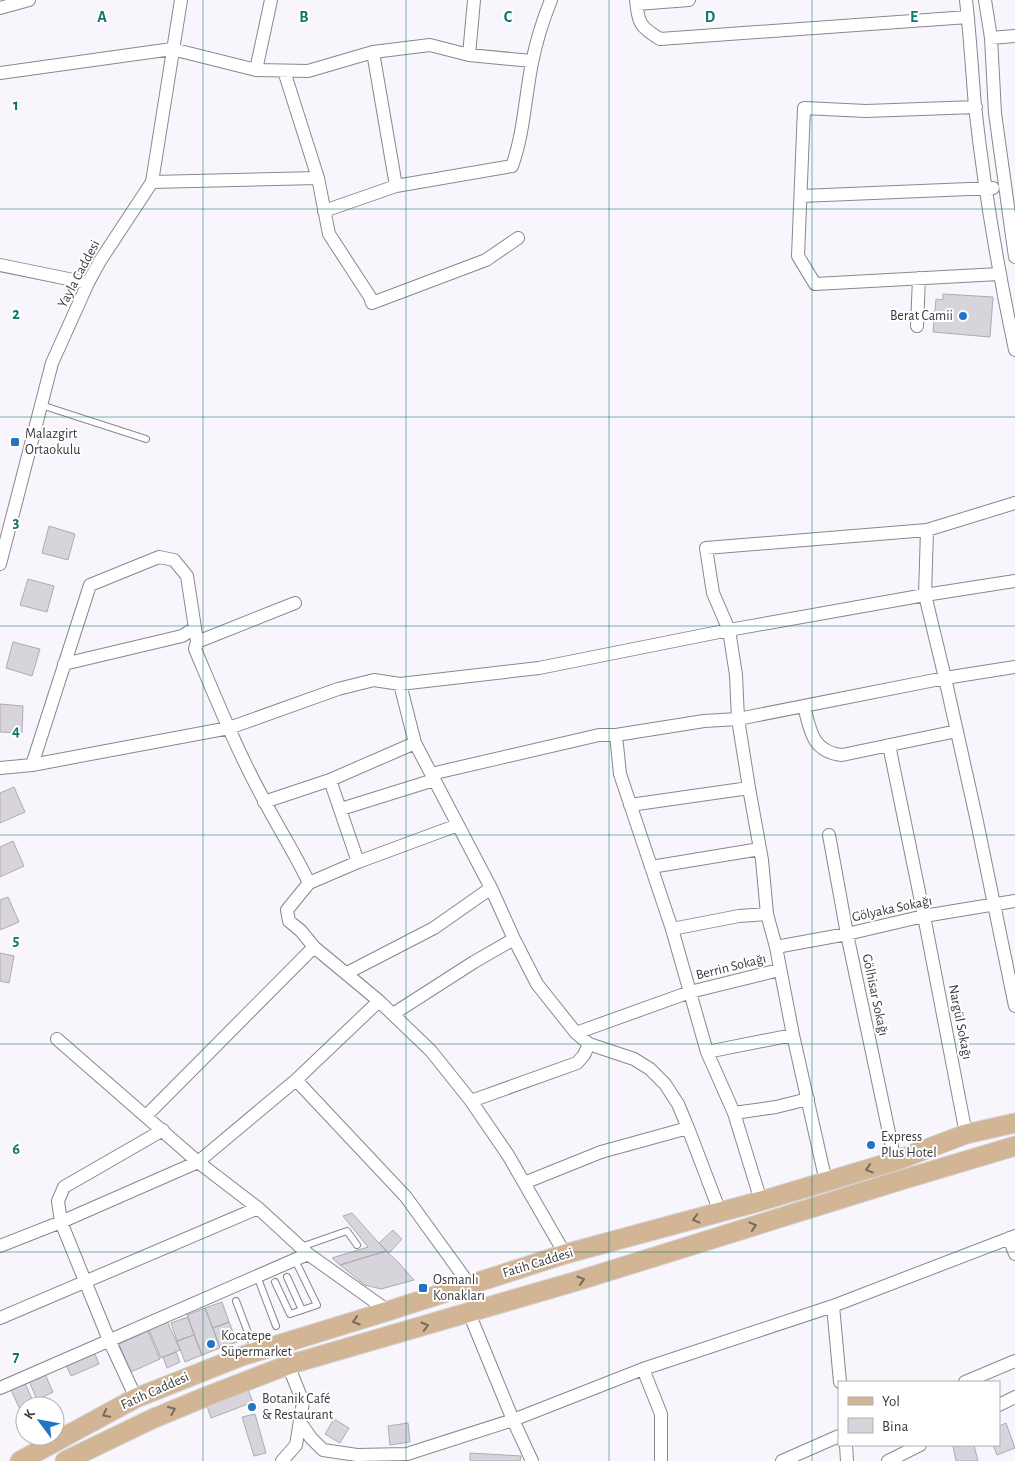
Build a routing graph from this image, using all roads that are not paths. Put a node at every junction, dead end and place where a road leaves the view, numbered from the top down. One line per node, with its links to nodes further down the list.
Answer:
1 (29, 0): 10 (street)
2 (180, 0): 14 (street, Yayla Caddesi)
3 (271, 0): 18 (street)
4 (474, 0): 16 (street)
5 (546, 0): 17 (street)
6 (689, 0): 9 (street)
7 (966, 0): 11 (street)
8 (985, 0): 13 (street)
9 (637, 2): 11 (street)
10 (0, 8)
11 (968, 18): 21 (street)
12 (1015, 36): 13 (street)
13 (991, 38): 26 (street)
14 (172, 49): 18 (street); 20 (street); 23 (street, Yayla Caddesi)
15 (373, 52): 16 (street); 19 (street); 24 (street)
16 (469, 55): 17 (street)
17 (532, 61): 24 (street)
18 (256, 70): 19 (street)
19 (284, 71): 22 (street)
20 (0, 73)
21 (976, 108): 25 (street); 27 (street)
22 (318, 178): 23 (street); 28 (street)
23 (152, 182): 36 (street, Yayla Caddesi)
24 (396, 186): 28 (street)
25 (986, 188): 26 (street); 27 (street); 30 (street)
26 (1005, 188): 29 (street)
27 (801, 196): 35 (street)
28 (324, 211): 31 (street)
29 (1012, 218): 30 (street); 32 (street)
30 (991, 221): 34 (street)
31 (518, 238)
32 (1015, 257)
33 (0, 266): 36 (street)
34 (999, 274): 35 (street); 38 (street)
35 (919, 278): 37 (street)
36 (88, 283): 39 (street, Yayla Caddesi)
37 (917, 326)
38 (1015, 350)
39 (41, 405): 40 (lane); 43 (street, Yayla Caddesi)
40 (146, 439)
41 (1015, 503): 42 (street)
42 (927, 530): 45 (street); 48 (street)
43 (0, 564)
44 (1015, 581): 45 (street)
45 (925, 595): 48 (street); 52 (street)
46 (294, 603): 49 (street)
47 (195, 628): 49 (street); 50 (street); 50 (street)
48 (729, 630): 53 (street); 55 (street)
49 (197, 642): 56 (street)
50 (64, 664): 61 (street)
51 (1015, 667): 52 (street)
52 (945, 678): 54 (street); 57 (street)
53 (400, 684): 56 (street); 59 (street)
54 (804, 706): 55 (street); 60 (street)
55 (738, 719): 58 (street); 65 (street)
56 (229, 728): 61 (street); 66 (street)
57 (957, 730): 60 (street); 77 (street)
58 (616, 735): 63 (street); 67 (street)
59 (415, 743): 63 (street); 64 (street)
60 (889, 745): 79 (street, Nargül Sokağı)
61 (32, 765): 62 (street)
62 (0, 768)
63 (433, 777): 68 (street); 69 (street)
64 (330, 780): 66 (street); 68 (street)
65 (748, 788): 67 (street); 71 (street)
66 (264, 802): 74 (street)
67 (630, 804): 73 (street)
68 (341, 809): 72 (street)
69 (458, 825): 72 (street); 75 (street)
70 (829, 835): 81 (street, Gölhisar Sokağı)
71 (760, 849): 73 (street); 78 (street)
72 (358, 862): 74 (street)
73 (651, 867): 80 (street)
74 (308, 883): 83 (street)
75 (491, 888): 82 (street); 86 (street)
76 (1015, 901): 77 (street, Gölyaka Sokağı)
77 (995, 906): 79 (street, Gölyaka Sokağı); 89 (street)
78 (767, 914): 80 (street); 84 (street)
79 (924, 916): 81 (street, Gölyaka Sokağı); 104 (street, Nargül Sokağı)
80 (672, 929): 87 (street)
81 (847, 934): 84 (street, Gölyaka Sokağı); 106 (street, Gölhisar Sokağı)
82 (514, 939): 90 (street); 91 (street)
83 (314, 947): 86 (street); 100 (street)
84 (776, 947): 85 (street)
85 (779, 970): 87 (street, Berrin Sokağı); 92 (street)
86 (347, 973): 88 (street)
87 (690, 992): 91 (street, Berrin Sokağı); 95 (street)
88 (379, 1001): 90 (street); 96 (street)
89 (1015, 1006)
90 (394, 1014): 98 (street)
91 (576, 1033): 94 (street)
92 (792, 1035): 95 (street); 97 (street)
93 (57, 1039): 100 (street)
94 (589, 1044): 98 (street); 102 (street)
95 (707, 1052): 99 (street)
96 (296, 1080): 107 (street); 125 (street)
97 (808, 1098): 99 (street); 108 (street)
98 (471, 1101): 109 (street)
99 (734, 1113): 110 (street)
100 (146, 1116): 103 (street)
101 (1015, 1123): 104 (main road, Fatih Caddesi)
102 (688, 1128): 109 (street); 112 (street)
103 (163, 1130): 107 (street); 113 (street)
104 (966, 1134): 106 (main road, Fatih Caddesi)
105 (1015, 1146): 130 (main road, Fatih Caddesi, one-way to 105)
106 (895, 1161): 108 (main road, Fatih Caddesi, one-way to 108)
107 (198, 1162): 111 (street); 113 (street)
108 (826, 1182): 110 (main road, Fatih Caddesi)
109 (524, 1183): 118 (street)
110 (761, 1201): 112 (main road, Fatih Caddesi)
111 (258, 1208): 117 (street); 123 (street)
112 (720, 1212): 118 (main road, Fatih Caddesi, one-way to 118)
113 (61, 1222): 116 (street); 123 (street)
114 (1012, 1237): 119 (street); 127 (street)
115 (357, 1245): 117 (lane)
116 (0, 1246)
117 (305, 1250): 120 (street); 129 (street)
118 (565, 1254): 125 (main road, Fatih Caddesi)
119 (1015, 1254)
120 (295, 1260): 121 (street); 128 (lane)
121 (257, 1276): 132 (lane); 133 (street)
122 (287, 1277): 128 (lane)
123 (86, 1281): 131 (street); 133 (street)
124 (275, 1282): 128 (lane)
125 (469, 1284): 129 (main road, Fatih Caddesi)
126 (236, 1301): 134 (lane)
127 (833, 1306): 137 (street); 138 (street)
128 (302, 1310)
129 (388, 1311): 134 (main road, Fatih Caddesi, one-way to 134)
130 (469, 1313): 136 (main road, Fatih Caddesi, one-way to 130); 144 (street)
131 (0, 1318)
132 (276, 1326)
133 (109, 1340): 140 (street); 142 (street)
134 (255, 1352): 142 (main road, Fatih Caddesi)
135 (1015, 1361): 139 (street)
136 (288, 1365): 145 (street); 150 (main road, Fatih Caddesi, one-way to 136)
137 (643, 1369): 144 (street); 153 (street)
138 (840, 1381)
139 (967, 1381)
140 (0, 1388)
141 (1015, 1397): 143 (street)
142 (136, 1398): 149 (main road, Fatih Caddesi, one-way to 149)
143 (1000, 1405)
144 (513, 1420): 145 (street); 152 (street)
145 (300, 1422): 151 (street)
146 (838, 1436): 154 (street)
147 (846, 1446): 155 (street)
148 (918, 1446): 156 (street)
149 (20, 1461)
150 (64, 1461)
151 (282, 1461)
152 (532, 1461)
153 (661, 1461)
154 (782, 1461)
155 (848, 1461)
156 (888, 1461)

